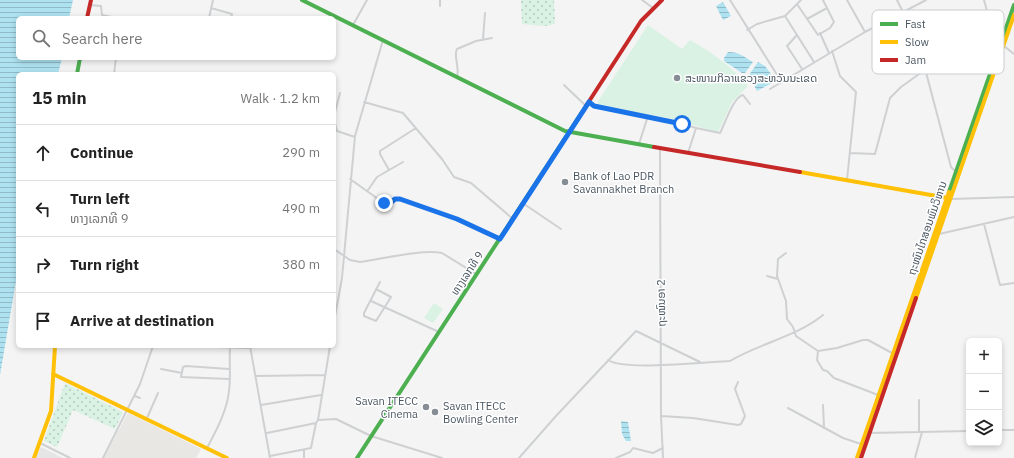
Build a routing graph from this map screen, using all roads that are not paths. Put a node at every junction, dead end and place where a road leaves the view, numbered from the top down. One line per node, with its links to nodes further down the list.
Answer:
1 (213, 0): 18 (street)
2 (302, 0): 30 (main road)
3 (367, 0): 34 (street)
4 (440, 0): 17 (street)
5 (642, 0): 19 (street)
6 (662, 0): 19 (main road, ທາງເລກທີ 9)
7 (730, 0): 36 (street)
8 (801, 0): 15 (street)
9 (823, 0): 20 (street)
10 (847, 0): 37 (street)
11 (896, 0): 21 (street)
12 (926, 0): 22 (street)
13 (984, 0): 23 (street)
14 (90, 2): 26 (main road); 27 (street)
15 (797, 4): 31 (street); 33 (street)
16 (1014, 5): 41 (main road, ຖະໜົນໄກສອນພົມວິຫານ)
17 (440, 6)
18 (211, 8): 28 (street); 29 (street)
19 (652, 8): 64 (main road, ທາງເລກທີ 9)
20 (827, 8): 33 (street); 38 (street)
21 (902, 10)
22 (909, 10)
23 (987, 10)
24 (485, 13): 42 (street)
25 (1014, 15): 41 (main road, ຖະໜົນໄກສອນພົມວິຫານ)
26 (87, 16)
27 (107, 16)
28 (209, 16)
29 (232, 16)
30 (335, 16)
31 (784, 16): 36 (street); 39 (street)
32 (336, 17): 34 (main road)
33 (806, 19): 38 (street)
34 (353, 25): 43 (main road)
35 (872, 29): 37 (street)
36 (747, 30): 59 (street)
37 (865, 32): 45 (street)
38 (820, 33): 46 (street)
39 (797, 35): 50 (street); 51 (street)
40 (492, 38): 42 (street)
41 (1004, 38)
42 (483, 39): 58 (street)
43 (383, 40): 58 (main road); 63 (street)
44 (1004, 46): 47 (street)
45 (832, 51): 46 (street); 77 (street)
46 (829, 53): 50 (street)
47 (1014, 54)
48 (80, 60): 52 (main road)
49 (116, 60): 53 (street)
50 (814, 62): 51 (street)
51 (802, 69): 59 (street)
52 (77, 72)
53 (114, 72)
54 (918, 74): 77 (street)
55 (928, 74): 80 (street)
56 (991, 74): 80 (main road, ຖະໜົນໄກສອນພົມວິຫານ)
57 (993, 74): 85 (main road, ຖະໜົນໄກສອນພົມວິຫານ)
58 (457, 77): 72 (main road)
59 (781, 81): 61 (street)
60 (564, 85): 66 (street)
61 (770, 89)
62 (340, 93): 67 (street)
63 (364, 102): 70 (street); 73 (street)
64 (589, 102): 66 (main road, ທາງເລກທີ 9); 71 (street)
65 (750, 104): 71 (street)
66 (586, 107): 72 (main road, ທາງເລກທີ 9)
67 (336, 108)
68 (647, 119): 74 (street)
69 (336, 127): 73 (street)
70 (416, 128): 79 (street); 88 (street)
71 (696, 128): 76 (street)
72 (570, 132): 74 (main road); 86 (main road, ທາງເລກທີ 9)
73 (355, 137): 81 (street)
74 (639, 144): 75 (main road)
75 (660, 148): 76 (main road); 108 (street, ຖະໜົນອາ 2)
76 (688, 153): 82 (main road)
77 (850, 153): 82 (street)
78 (403, 162): 79 (street)
79 (389, 170): 83 (street)
80 (956, 172): 85 (main road, ຖະໜົນໄກສອນພົມວິຫານ)
81 (350, 179): 83 (street); 95 (street)
82 (847, 180): 85 (main road)
83 (368, 190): 92 (street)
84 (1014, 197): 85 (street)
85 (949, 198): 91 (main road, ຖະໜົນໄກສອນພົມວິຫານ); 115 (main road, ຖະໜົນໄກສອນພົມວິຫານ)
86 (524, 204): 88 (main road, ທາງເລກທີ 9); 90 (street)
87 (1014, 217): 89 (street)
88 (514, 219): 92 (main road, ທາງເລກທີ 9)
89 (984, 224): 91 (street); 100 (street)
90 (562, 229)
91 (938, 234): 146 (main road, ຖະໜົນໄກສອນພົມວິຫານ)
92 (500, 239): 96 (main road, ທາງເລກທີ 9)
93 (336, 250): 95 (street)
94 (786, 253): 98 (street)
95 (344, 256): 96 (street); 104 (street)
96 (477, 275): 106 (main road, ທາງເລກທີ 9)
97 (767, 276): 98 (street)
98 (778, 279): 107 (street)
99 (380, 282): 101 (street)
100 (1014, 283)
101 (376, 289): 102 (street); 103 (street)
102 (370, 301): 103 (street); 103 (street)
103 (384, 308): 106 (street)
104 (336, 311)
105 (823, 315): 107 (street)
106 (439, 332): 148 (main road, ທາງເລກທີ 9)
107 (795, 333): 114 (street); 117 (street)
108 (662, 342): 116 (street); 117 (street); 118 (street, ຖະໜົນອາ 2)
109 (55, 348): 122 (main road)
110 (152, 348): 129 (street)
111 (230, 348): 120 (street)
112 (250, 348): 123 (street)
113 (330, 348): 124 (street)
114 (818, 350): 115 (street); 130 (street)
115 (893, 353): 130 (main road, ຖະໜົນໄກສອນພົມວິຫານ)
116 (608, 360): 118 (street); 162 (street)
117 (700, 362): 118 (street)
118 (662, 364): 137 (street, ຖະໜົນອາ 2)
119 (161, 369): 121 (street)
120 (229, 369): 121 (street); 125 (street)
121 (182, 373): 125 (street)
122 (54, 374): 136 (main road); 149 (main road)
123 (256, 376): 124 (street); 133 (street)
124 (325, 376): 128 (street)
125 (230, 378): 151 (street)
126 (738, 382): 137 (street)
127 (158, 393): 138 (street)
128 (321, 395): 133 (street); 139 (street)
129 (135, 396): 131 (street); 136 (street)
130 (879, 396): 146 (main road, ຖະໜົນໄກສອນພົມວິຫານ)
131 (140, 398)
132 (919, 400): 145 (street)
133 (261, 405): 147 (street)
134 (823, 405): 141 (street)
135 (788, 408): 141 (street)
136 (128, 409): 138 (main road); 157 (street)
137 (661, 416): 152 (street, ຖະໜົນອາ 2)
138 (146, 418): 151 (main road)
139 (318, 420): 140 (street); 148 (street)
140 (316, 423): 147 (street); 153 (street)
141 (824, 428): 150 (street)
142 (1002, 430): 143 (street)
143 (1014, 430)
144 (966, 431): 145 (street)
145 (920, 432): 146 (street); 167 (street)
146 (868, 433): 150 (main road, ຖະໜົນໄກສອນພົມວິຫານ); 166 (main road, ຖະໜົນໄກສອນພົມວິຫານ)
147 (266, 434): 154 (street)
148 (371, 436): 160 (main road, ທາງເລກທີ 9); 161 (street)
149 (40, 443): 155 (main road); 156 (street)
150 (862, 444): 165 (main road, ຖະໜົນໄກສອນພົມວິຫານ)
151 (207, 448): 158 (main road)
152 (663, 448): 163 (street); 164 (street, ຖະໜົນອາ 2)
153 (304, 450): 154 (street); 159 (street)
154 (270, 457)
155 (34, 458)
156 (70, 458)
157 (103, 458)
158 (227, 458)
159 (304, 458)
160 (357, 458)
161 (442, 458)
162 (519, 458)
163 (616, 458)
164 (663, 458)
165 (857, 458)
166 (861, 458)
167 (915, 458)

